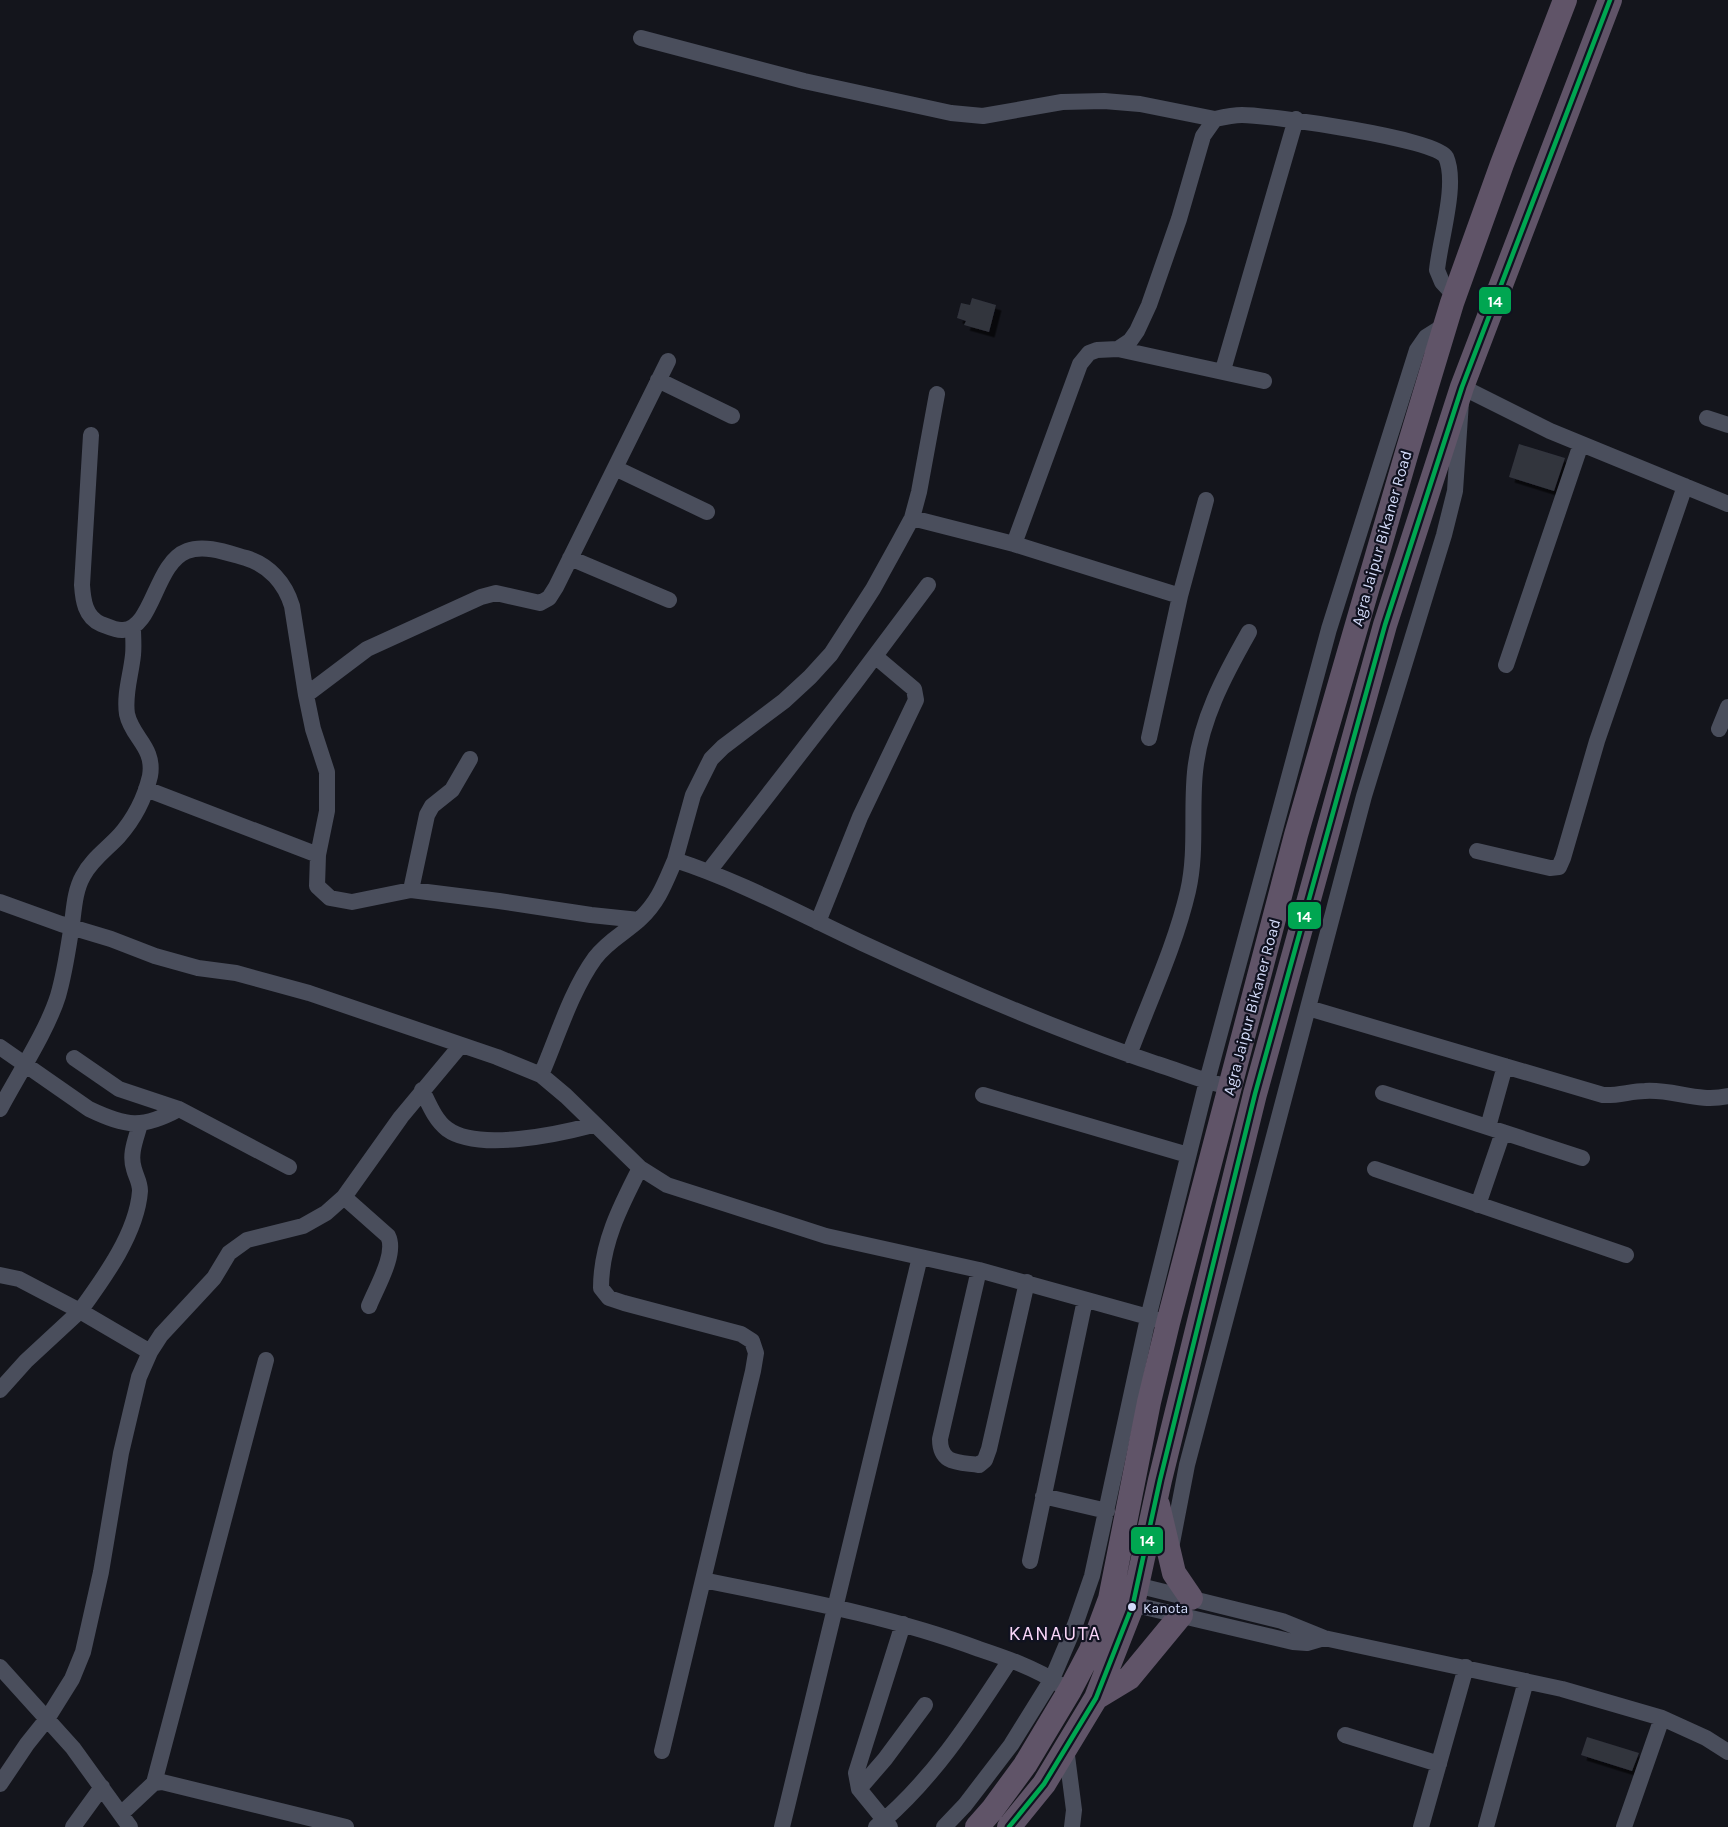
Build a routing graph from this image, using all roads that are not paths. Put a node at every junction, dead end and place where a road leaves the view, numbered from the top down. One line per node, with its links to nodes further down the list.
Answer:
1 (1565, 0): 6 (highway, Agra Jaipur Bikaner Road)
2 (1610, 0): 13 (highway, Agra Jaipur Bikaner Road)
3 (641, 38): 4 (street)
4 (1215, 119): 5 (street); 8 (street)
5 (1296, 119): 6 (street); 10 (street)
6 (1455, 296): 7 (highway, Agra Jaipur Bikaner Road)
7 (1445, 325): 58 (street); 59 (highway, Agra Jaipur Bikaner Road)
8 (1118, 349): 10 (street); 26 (street)
9 (668, 361): 11 (street)
10 (1223, 370): 12 (street)
11 (658, 380): 15 (street); 20 (street)
12 (1264, 381)
13 (1462, 387): 19 (street); 50 (street); 89 (highway, Agra Jaipur Bikaner Road)
14 (936, 394): 25 (street)
15 (732, 416)
16 (1707, 418): 17 (street)
17 (1728, 425)
18 (91, 435): 31 (street)
19 (1581, 444): 21 (street); 34 (street)
20 (615, 468): 24 (street); 27 (street)
21 (1684, 486): 23 (street); 41 (street)
22 (1206, 500): 29 (street)
23 (1728, 504)
24 (706, 512)
25 (912, 518): 26 (street); 43 (street)
26 (1014, 544): 29 (street)
27 (570, 558): 30 (street); 35 (street)
28 (928, 585): 33 (street)
29 (1180, 596): 38 (street)
30 (669, 600)
31 (133, 628): 35 (street); 40 (street)
32 (1249, 632): 53 (street)
33 (876, 657): 44 (street); 48 (street)
34 (1506, 665)
35 (306, 695): 42 (street)
36 (1728, 707): 37 (street)
37 (1719, 729)
38 (1149, 738)
39 (470, 759): 45 (street)
40 (146, 789): 42 (street); 49 (street)
41 (1477, 851)
42 (318, 855): 45 (street)
43 (675, 860): 44 (street); 47 (street)
44 (709, 871): 48 (street)
45 (411, 890): 47 (street)
46 (0, 902): 49 (street)
47 (639, 920): 57 (street)
48 (818, 921): 53 (street)
49 (71, 927): 51 (street); 55 (street)
50 (1308, 1008): 56 (street); 91 (street)
51 (461, 1045): 57 (street); 60 (street)
52 (0, 1047): 55 (street)
53 (1129, 1055): 58 (street)
54 (74, 1058): 65 (street)
55 (24, 1064): 64 (street); 66 (street)
56 (1505, 1066): 63 (street); 68 (street)
57 (541, 1075): 67 (street)
58 (1207, 1081): 59 (street); 69 (street)
59 (1230, 1087): 84 (highway, Agra Jaipur Bikaner Road)
60 (422, 1090): 67 (street); 74 (street)
61 (1383, 1093): 68 (street)
62 (982, 1095): 69 (street)
63 (1728, 1096)
64 (0, 1109)
65 (179, 1109): 66 (street); 71 (street)
66 (140, 1124): 83 (street)
67 (593, 1125): 72 (street)
68 (1495, 1130): 70 (street); 75 (street)
69 (1188, 1155): 84 (street)
70 (1582, 1158)
71 (289, 1167)
72 (640, 1168): 77 (street); 93 (street)
73 (1375, 1169): 75 (street)
74 (344, 1197): 82 (street); 85 (street)
75 (1478, 1205): 76 (street)
76 (1626, 1255)
77 (921, 1257): 78 (street); 96 (street)
78 (979, 1270): 80 (street); 80 (street)
79 (0, 1275): 83 (street)
80 (1027, 1282): 81 (street)
81 (1085, 1300): 84 (street); 88 (street)
82 (369, 1305)
83 (81, 1311): 85 (street); 87 (street)
84 (1158, 1320): 90 (street); 94 (highway, Agra Jaipur Bikaner Road)
85 (150, 1352): 107 (street)
86 (266, 1360): 113 (street)
87 (0, 1390)
88 (1043, 1496): 90 (street); 92 (street)
89 (1157, 1499): 91 (highway); 94 (highway, Agra Jaipur Bikaner Road)
90 (1107, 1511): 94 (street)
91 (1170, 1555): 97 (highway)
92 (1030, 1562)
93 (703, 1580): 96 (street); 110 (street)
94 (1117, 1589): 95 (street); 95 (street); 97 (street); 103 (highway, Agra Jaipur Bikaner Road); 104 (highway, Agra Jaipur Bikaner Road)
95 (1086, 1593): 103 (street)
96 (836, 1606): 98 (street); 121 (street)
97 (1186, 1607): 101 (street); 104 (highway)
98 (903, 1624): 99 (street); 116 (street)
99 (1010, 1660): 103 (street); 118 (street)
100 (0, 1666): 107 (street)
101 (1466, 1667): 102 (street); 112 (street)
102 (1527, 1681): 106 (street); 127 (street)
103 (1061, 1685): 122 (street); 123 (highway, Agra Jaipur Bikaner Road)
104 (1096, 1698): 109 (highway, Agra Jaipur Bikaner Road)
105 (925, 1705): 116 (street)
106 (1662, 1718): 111 (street); 128 (street)
107 (47, 1719): 114 (street); 115 (street)
108 (1345, 1735): 112 (street)
109 (1066, 1748): 124 (highway, Agra Jaipur Bikaner Road); 125 (street)
110 (662, 1751)
111 (1728, 1752)
112 (1439, 1764): 126 (street)
113 (154, 1783): 117 (street); 120 (street)
114 (0, 1784)
115 (102, 1787): 117 (street); 119 (street)
116 (859, 1789): 118 (street)
117 (126, 1820)
118 (883, 1825)
119 (73, 1827)
120 (346, 1827)
121 (782, 1827)
122 (944, 1827)
123 (977, 1827)
124 (1009, 1827)
125 (1072, 1827)
126 (1421, 1827)
127 (1486, 1827)
128 (1624, 1827)

